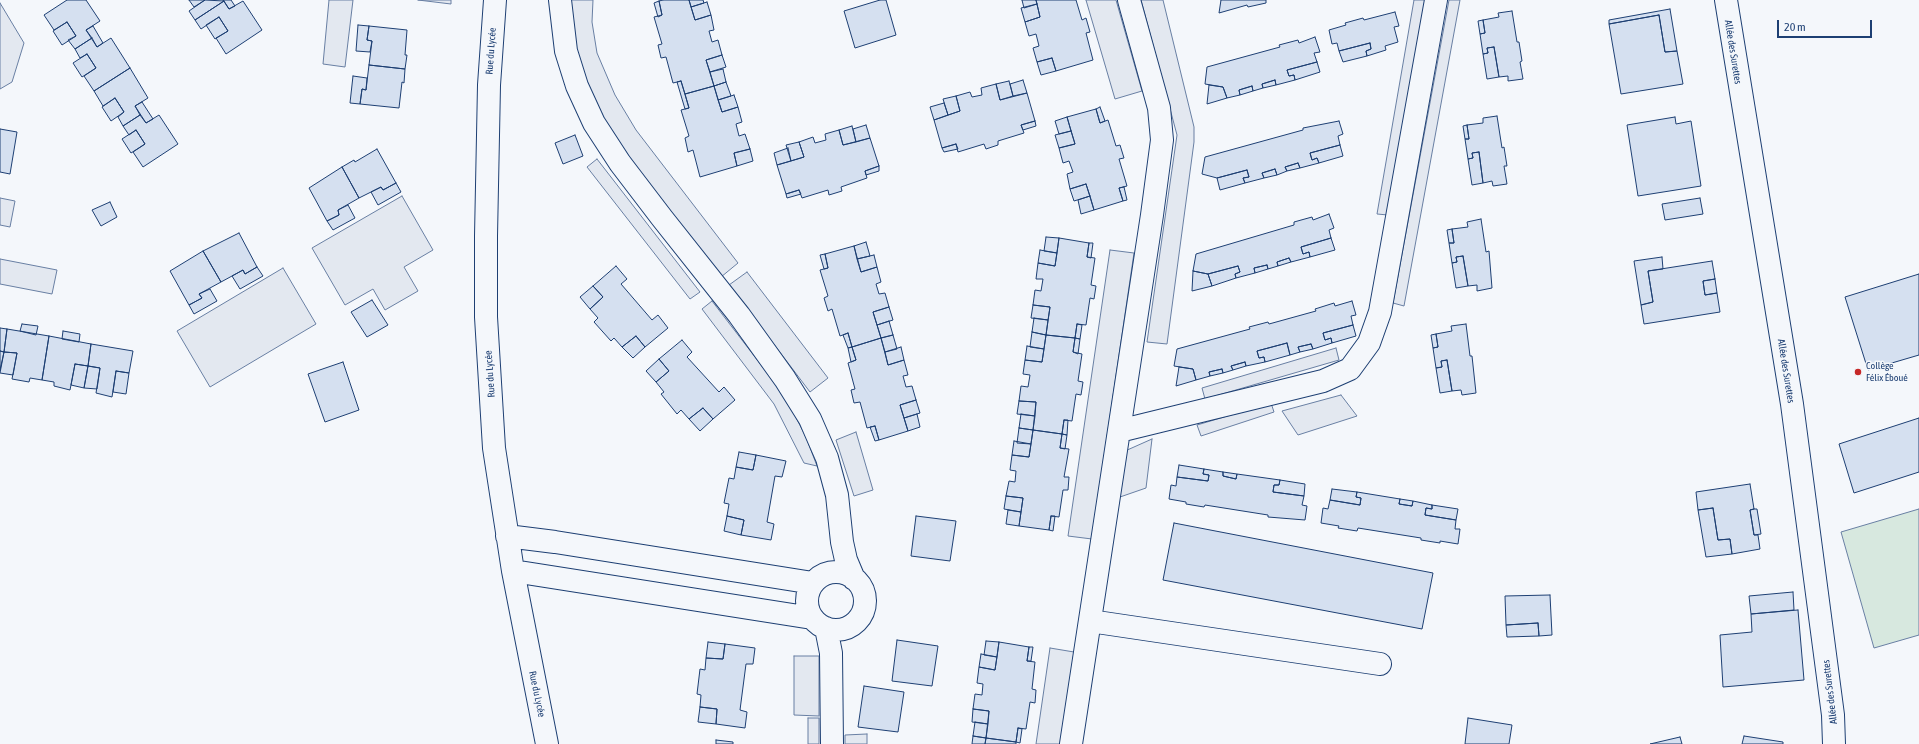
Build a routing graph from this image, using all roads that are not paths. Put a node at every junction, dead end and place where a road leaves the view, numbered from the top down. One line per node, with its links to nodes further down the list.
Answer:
1 (495, 0): 8 (street, Rue du Lycée)
2 (560, 0): 7 (street)
3 (1129, 0): 6 (street)
4 (1436, 0): 6 (street)
5 (1726, 0): 18 (street, Allée des Surettes)
6 (1119, 431): 12 (street)
7 (841, 522): 10 (street); 11 (street)
8 (507, 536): 9 (street, Rue du Lycée); 11 (street)
9 (513, 571): 13 (street); 15 (street, Rue du Lycée)
10 (854, 578): 11 (street); 13 (street)
11 (818, 579): 13 (street)
12 (1090, 621): 14 (street); 17 (street)
13 (828, 625): 16 (street)
14 (1380, 664)
15 (547, 744)
16 (832, 744)
17 (1071, 744)
18 (1834, 744)

